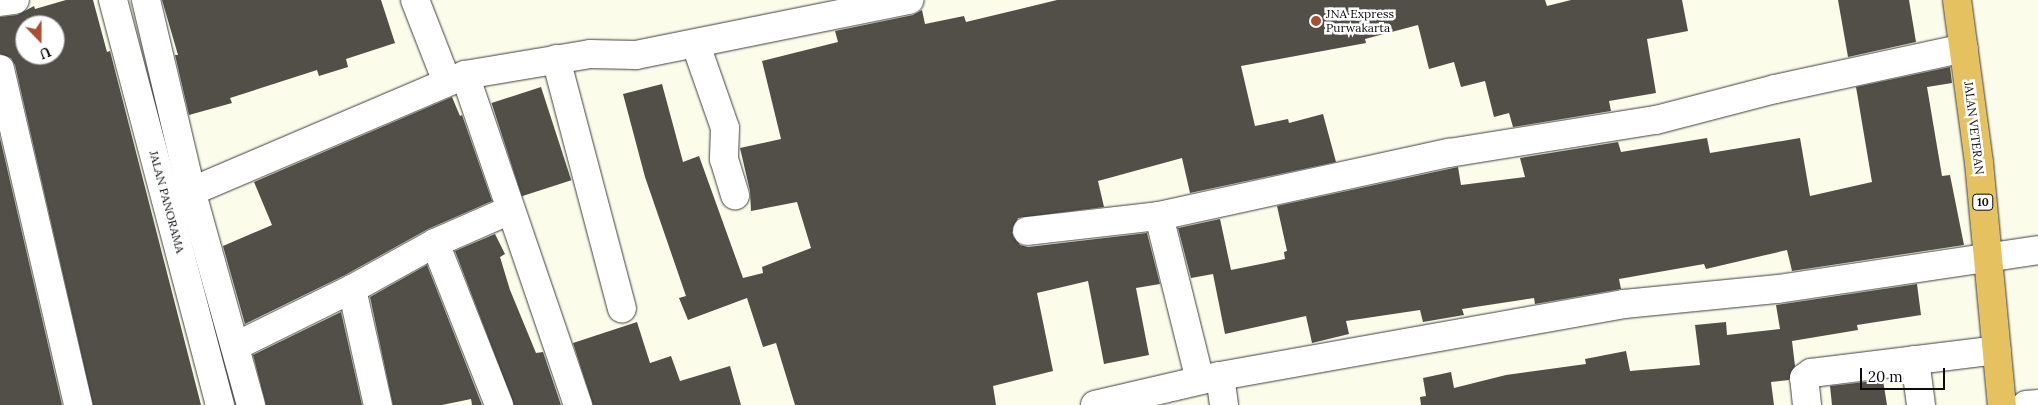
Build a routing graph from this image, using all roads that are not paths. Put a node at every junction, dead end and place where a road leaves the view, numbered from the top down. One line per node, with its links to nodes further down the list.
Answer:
1 (15, 0): 7 (street)
2 (113, 0): 15 (street, JALAN PANORAMA)
3 (146, 0): 13 (street)
4 (415, 0): 12 (street)
5 (910, 0): 8 (street)
6 (1957, 0): 9 (highway, JALAN VETERAN / 10)
7 (0, 2)
8 (696, 45): 10 (street); 14 (street)
9 (1964, 48): 17 (street); 21 (highway, JALAN VETERAN / 10)
10 (556, 59): 12 (street); 23 (street)
11 (0, 69): 29 (street)
12 (456, 78): 13 (street); 16 (street)
13 (191, 190): 15 (street); 24 (street)
14 (735, 195)
15 (167, 202): 30 (street, JALAN PANORAMA)
16 (510, 210): 19 (street); 34 (street)
17 (1159, 216): 18 (street); 27 (street)
18 (1027, 231)
19 (435, 243): 22 (street); 33 (street)
20 (2038, 250): 21 (street)
21 (1989, 259): 25 (highway, JALAN VETERAN / 10); 27 (street)
22 (352, 289): 24 (street); 32 (street)
23 (622, 308)
24 (236, 346): 31 (street)
25 (1997, 350): 26 (street); 39 (highway, JALAN VETERAN / 10)
26 (1915, 360): 37 (street); 38 (street)
27 (1210, 378): 35 (street); 36 (street)
28 (2038, 404): 40 (street)
29 (78, 405)
30 (220, 405)
31 (251, 405)
32 (378, 405)
33 (499, 405)
34 (578, 405)
35 (1095, 405)
36 (1224, 405)
37 (1807, 405)
38 (1921, 405)
39 (2002, 405)
40 (2026, 405)

